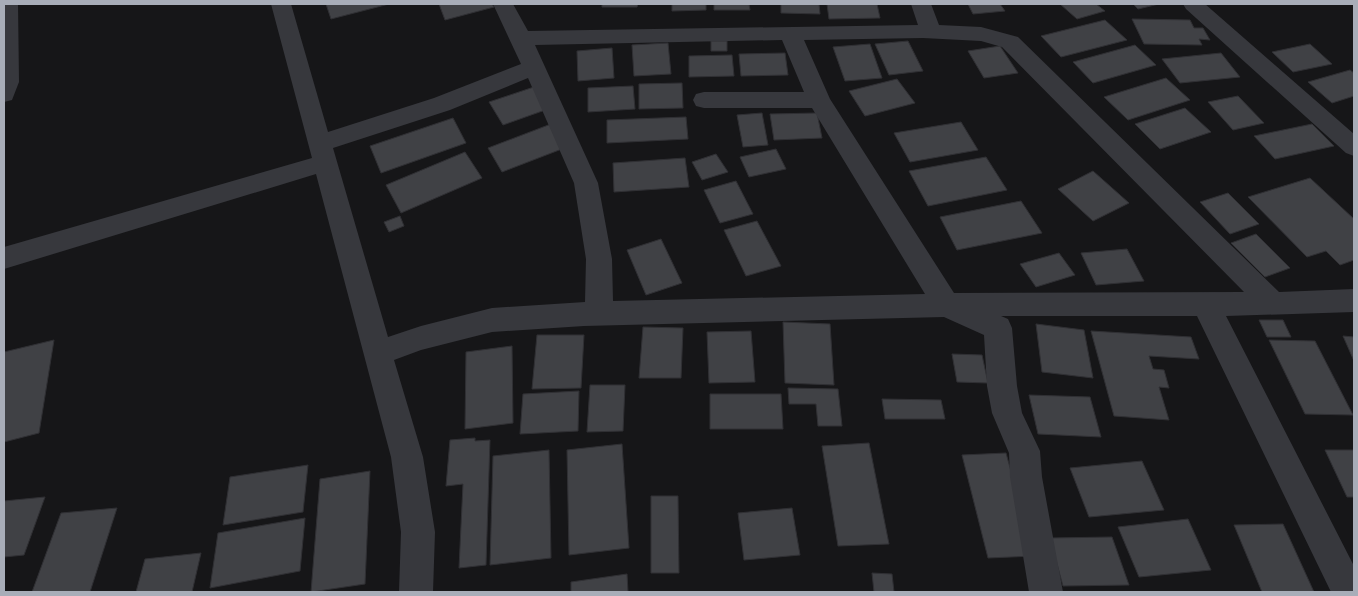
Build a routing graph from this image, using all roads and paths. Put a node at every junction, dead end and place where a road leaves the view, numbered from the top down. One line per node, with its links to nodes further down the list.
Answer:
1 (8, 4): 10 (street)
2 (281, 4): 14 (street)
3 (503, 4): 8 (street)
4 (921, 4): 6 (street)
5 (1192, 4): 13 (street)
6 (931, 32): 7 (street); 17 (street)
7 (790, 33): 8 (street); 12 (street)
8 (521, 38): 9 (street)
9 (534, 68): 14 (street); 20 (street)
10 (4, 94)
11 (704, 100): 12 (street)
12 (819, 100): 18 (street)
13 (1354, 147)
14 (322, 153): 15 (street); 21 (street)
15 (4, 258)
16 (1354, 300): 17 (street)
17 (1273, 304): 19 (street)
18 (946, 305): 19 (street); 20 (street); 23 (street)
19 (1206, 305): 24 (street)
20 (599, 313): 21 (street)
21 (378, 354): 22 (street)
22 (416, 592)
23 (1046, 592)
24 (1349, 592)

